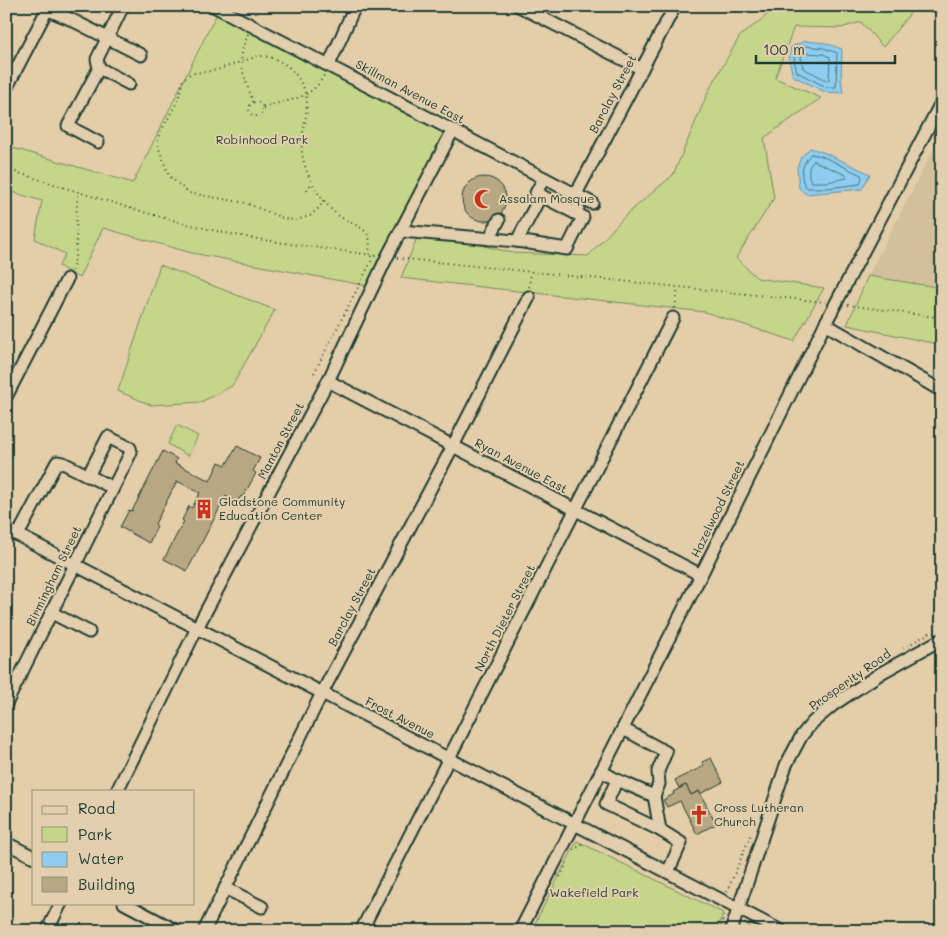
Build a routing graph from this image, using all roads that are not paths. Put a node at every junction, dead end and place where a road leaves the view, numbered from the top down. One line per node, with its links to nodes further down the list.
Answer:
1 (123, 6): 7 (street)
2 (214, 6): 10 (street, Skillman Avenue East)
3 (355, 6): 10 (street)
4 (519, 6): 11 (street)
5 (675, 6): 11 (street, Barclay Street)
6 (48, 8): 7 (street); 13 (street)
7 (108, 38): 8 (street); 9 (street)
8 (141, 55)
9 (98, 64): 12 (street); 16 (street)
10 (329, 65): 15 (street, Skillman Avenue East)
11 (642, 69): 19 (street, Barclay Street)
12 (129, 84)
13 (6, 89)
14 (940, 108): 28 (street, Hazelwood Street)
15 (453, 130): 17 (street, Skillman Avenue East); 22 (street, Manton Street)
16 (98, 142)
17 (544, 178): 18 (street); 19 (street, Skillman Avenue East)
18 (541, 196): 20 (street); 24 (street)
19 (584, 198): 20 (street, Barclay Street)
20 (575, 213): 24 (street)
21 (498, 220): 23 (street)
22 (401, 231): 23 (street); 29 (street, Manton Street)
23 (489, 239): 24 (street)
24 (517, 241)
25 (67, 279): 31 (street)
26 (529, 297): 32 (street, Barclay Street)
27 (673, 318): 35 (street, North Dieter Street)
28 (825, 324): 30 (street); 39 (street, Hazelwood Street)
29 (328, 381): 32 (street, Ryan Avenue East); 41 (street, Manton Street)
30 (942, 391)
31 (6, 397)
32 (453, 446): 35 (street, Ryan Avenue East); 44 (street, Barclay Street)
33 (88, 476): 34 (street); 34 (street, Birmingham Street); 37 (street)
34 (113, 488): 38 (street, Birmingham Street)
35 (576, 510): 39 (street, Ryan Avenue East); 47 (street, North Dieter Street)
36 (6, 529): 37 (street, Frost Avenue)
37 (18, 535): 38 (street, Frost Avenue)
38 (75, 564): 40 (street, Birmingham Street); 41 (street, Frost Avenue)
39 (701, 575): 46 (street, Hazelwood Street)
40 (52, 613): 42 (street); 45 (street, Birmingham Street)
41 (198, 628): 44 (street, Frost Avenue); 50 (street, Manton Street)
42 (90, 632)
43 (937, 635): 61 (street, Prosperity Road)
44 (322, 693): 47 (street, Frost Avenue); 57 (street, Barclay Street)
45 (6, 704)
46 (622, 730): 48 (street, Hazelwood Street); 51 (street)
47 (449, 758): 52 (street, Frost Avenue); 65 (street, North Dieter Street)
48 (601, 771): 49 (street); 52 (street, Hazelwood Street)
49 (617, 780): 51 (street); 53 (street)
50 (117, 790)
51 (654, 796): 53 (street)
52 (574, 824): 56 (street, Frost Avenue); 66 (street, Hazelwood Street)
53 (660, 830): 56 (street)
54 (6, 842): 55 (street)
55 (32, 856)
56 (668, 872): 61 (street, Frost Avenue)
57 (225, 888): 60 (street); 64 (street, Barclay Street)
58 (60, 904): 62 (street)
59 (126, 904): 63 (street)
60 (262, 907)
61 (738, 909): 67 (street, Prosperity Road); 68 (street, Frost Avenue)
62 (47, 931)
63 (177, 931)
64 (204, 931)
65 (361, 931)
66 (520, 931)
67 (731, 931)
68 (781, 931)

